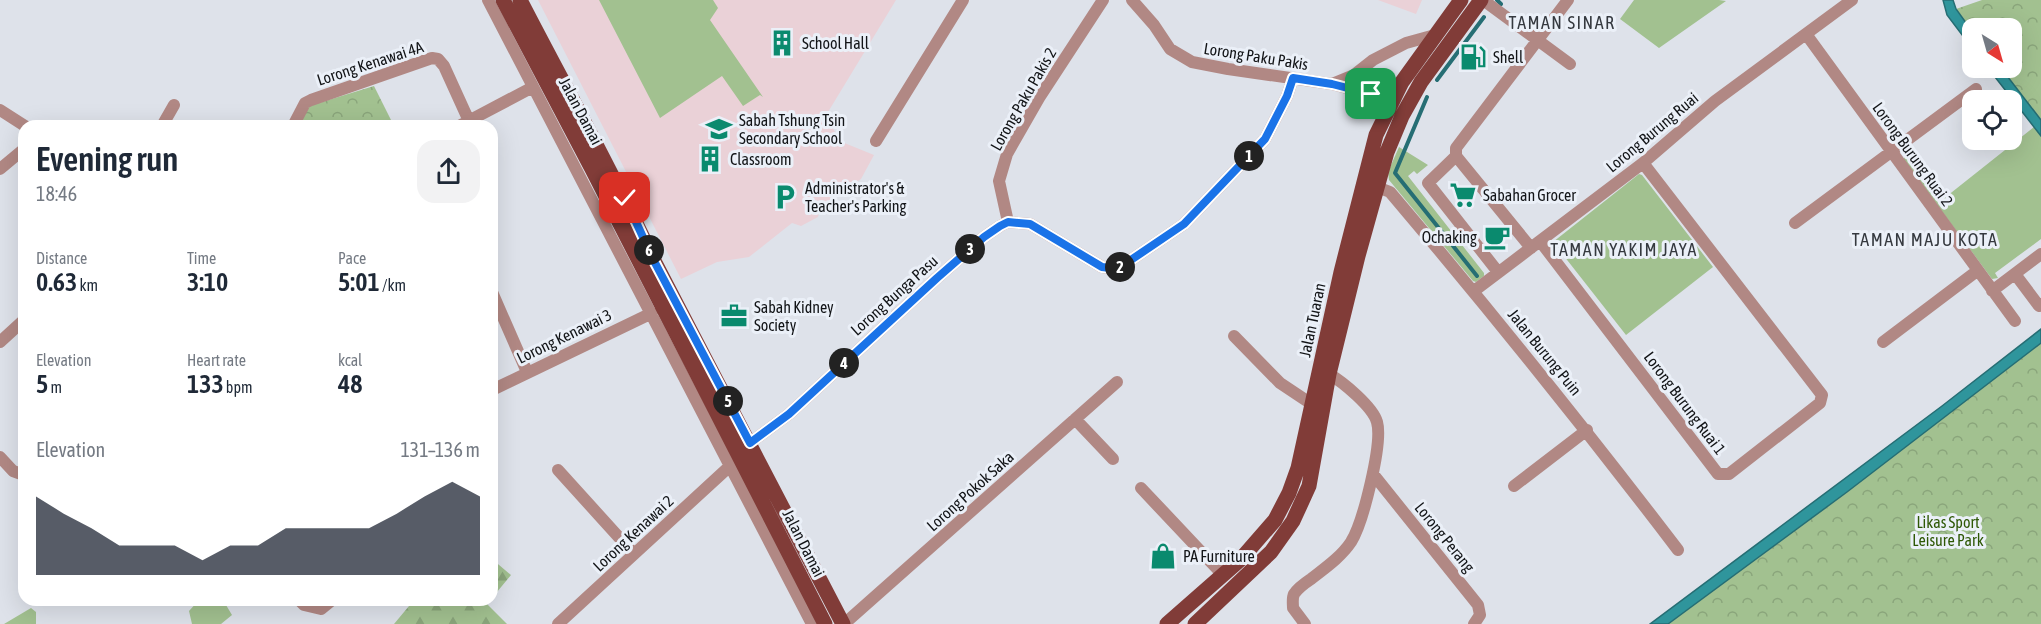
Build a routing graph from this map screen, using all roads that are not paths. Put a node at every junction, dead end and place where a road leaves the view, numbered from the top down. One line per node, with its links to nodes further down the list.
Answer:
1 (488, 0): 19 (street)
2 (502, 0): 77 (main road, Jalan Damai)
3 (520, 0): 61 (main road, Jalan Damai)
4 (963, 0): 30 (street)
5 (1103, 0): 37 (street, Lorong Paku Pakis 2)
6 (1132, 0): 17 (street, Lorong Paku Pakis)
7 (1461, 0): 13 (main road, Jalan Tuaran)
8 (1482, 0): 11 (main road, Jalan Tuaran); 14 (street)
9 (1568, 0): 14 (street)
10 (1852, 0): 12 (street, Lorong Burung Ruai)
11 (1460, 28): 22 (main road); 36 (main road, Jalan Tuaran)
12 (1806, 34): 31 (street, Lorong Burung Ruai 2); 34 (street, Lorong Burung Ruai)
13 (1435, 35): 15 (street); 22 (main road, Jalan Tuaran)
14 (1538, 40): 16 (street); 33 (street)
15 (1373, 60): 18 (street); 21 (street)
16 (1570, 64)
17 (1293, 78): 18 (street, Lorong Paku Pakis); 37 (street)
18 (1332, 84): 21 (street, Lorong Paku Pakis)
19 (533, 87): 28 (street); 48 (street)
20 (1977, 88): 31 (street)
21 (1371, 94): 22 (street, Lorong Paku Pakis)
22 (1392, 100): 58 (main road, Jalan Tuaran)
23 (174, 105): 25 (street)
24 (0, 110): 29 (street)
25 (165, 120)
26 (296, 120): 27 (street, Lorong Kenawai 4A)
27 (463, 120)
28 (471, 120)
29 (18, 122)
30 (876, 141)
31 (1892, 152): 38 (street); 41 (street, Lorong Burung Ruai 2)
32 (18, 154): 35 (street)
33 (1456, 156): 39 (street); 42 (street)
34 (1643, 163): 39 (street, Lorong Burung Ruai); 39 (street, Lorong Burung Ruai 1)
35 (0, 169)
36 (1377, 187): 44 (street, Jalan Burung Puin); 55 (main road, Jalan Tuaran)
37 (1008, 222): 61 (street, Lorong Bunga Pasu)
38 (1795, 224)
39 (1536, 244): 42 (street, Lorong Burung Ruai)
40 (2041, 254): 43 (street)
41 (1977, 271): 45 (street, Lorong Burung Ruai 2); 53 (street)
42 (1498, 272): 44 (street, Lorong Burung Ruai)
43 (2015, 274): 45 (street); 46 (street)
44 (1474, 291): 60 (street, Jalan Burung Puin)
45 (1992, 291): 49 (street, Lorong Burung Ruai 2)
46 (2041, 304)
47 (498, 306): 54 (street)
48 (652, 313): 54 (street, Lorong Kenawai 3); 64 (street)
49 (2015, 321)
50 (18, 326): 52 (street)
51 (1234, 336): 58 (street)
52 (0, 342)
53 (1883, 342)
54 (527, 372): 57 (street, Lorong Kenawai 3)
55 (1329, 374): 67 (street); 80 (main road, Jalan Tuaran)
56 (1117, 381): 59 (street, Lorong Pokok Saka)
57 (498, 387)
58 (1313, 405): 72 (main road, Jalan Tuaran)
59 (1075, 419): 63 (street); 78 (street, Lorong Pokok Saka)
60 (1587, 430): 68 (street); 70 (street, Jalan Burung Puin)
61 (750, 443): 78 (main road, Jalan Damai)
62 (0, 457): 66 (street)
63 (1113, 459)
64 (730, 466): 71 (street, Lorong Kenawai 2); 76 (street)
65 (558, 470): 71 (street)
66 (18, 473)
67 (1373, 474): 81 (street); 82 (street, Lorong Perang)
68 (1514, 486)
69 (1140, 488): 72 (street)
70 (1678, 550)
71 (634, 554): 75 (street, Lorong Kenawai 2)
72 (1223, 575): 79 (main road, Jalan Tuaran)
73 (311, 606): 74 (street)
74 (325, 606)
75 (558, 624)
76 (812, 624)
77 (825, 624)
78 (843, 624)
79 (1167, 624)
80 (1194, 624)
81 (1305, 624)
82 (1474, 624)

